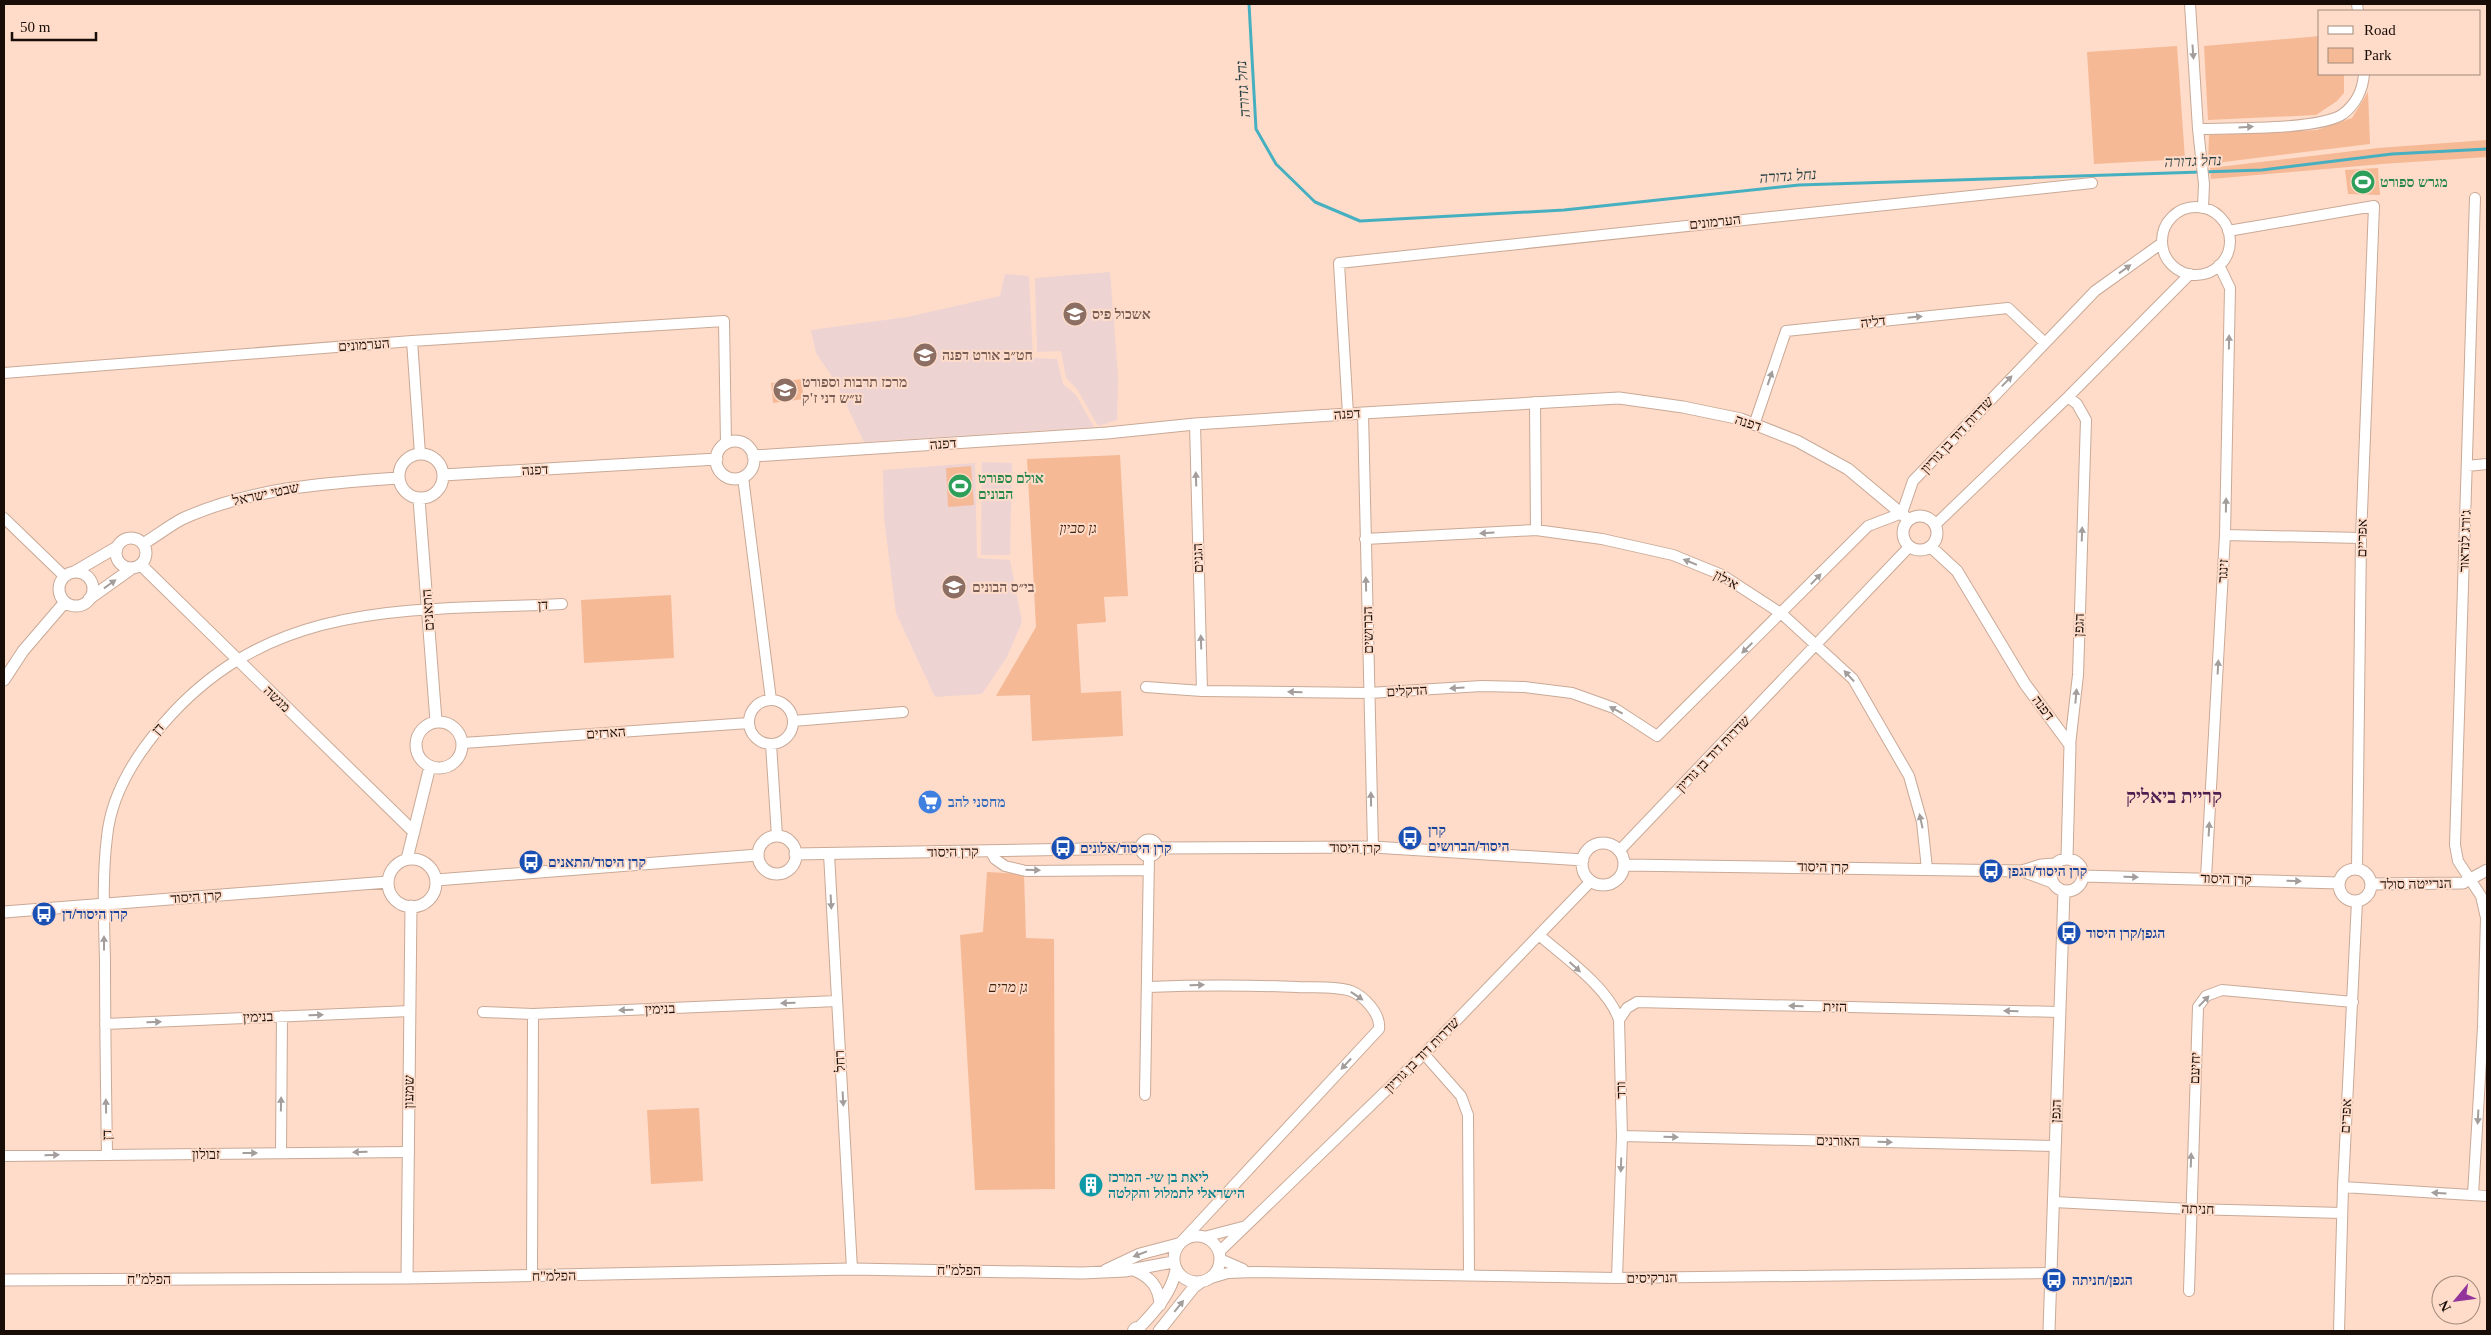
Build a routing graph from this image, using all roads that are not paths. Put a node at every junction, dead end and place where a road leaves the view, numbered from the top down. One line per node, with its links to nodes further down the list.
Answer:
1 (2190, 4): 3 (street, one-way to 3)
2 (2364, 75): 3 (street, one-way to 2)
3 (2198, 130): 6 (street)
4 (2092, 183): 17 (street, הערמונים)
5 (2475, 198): 25 (street, ג'ורג לנדאור)
6 (2203, 208): 7 (street); 8 (street)
7 (2228, 231): 9 (street); 35 (street, אפריים)
8 (2162, 243): 10 (street); 12 (street, שדרות דוד בן גוריון, one-way to 8)
9 (2219, 265): 10 (street); 34 (street, זינגר, one-way to 9)
10 (2190, 274): 14 (street)
11 (412, 342): 13 (street, הערמונים); 20 (street, הערמונים); 21 (street)
12 (2045, 343): 19 (street, דליה, one-way to 12); 30 (street, שדרות דוד בן גוריון, one-way to 12)
13 (4, 373)
14 (2068, 397): 32 (street); 61 (street, הגפן, one-way to 14)
15 (1535, 402): 16 (street, דפנה); 19 (street, דפנה); 33 (street)
16 (1363, 413): 17 (street, דפנה); 36 (street, הברושים)
17 (1348, 414): 18 (street, דפנה)
18 (1194, 424): 22 (street, דפנה); 52 (street, הגנים, one-way to 18)
19 (1754, 425): 30 (street, דפנה)
20 (726, 444): 22 (street); 23 (street)
21 (420, 454): 26 (street); 28 (street)
22 (754, 456): 27 (street)
23 (716, 459): 26 (street, דפנה); 27 (street)
24 (2487, 464): 25 (street)
25 (2468, 466): 85 (street, ג'ורג לנדאור)
26 (443, 475): 29 (street)
27 (743, 477): 54 (street)
28 (399, 478): 29 (street); 37 (street, שבטי ישראל)
29 (419, 498): 46 (street, התאנים)
30 (1906, 516): 32 (street); 39 (street); 47 (street, one-way to 30)
31 (4, 518): 42 (street)
32 (1935, 524): 40 (street)
33 (1536, 530): 36 (street, אילון, one-way to 36); 47 (street, אילון, one-way to 33)
34 (2225, 535): 35 (street); 83 (street, זינגר, one-way to 34)
35 (2362, 538): 78 (street, אפריים)
36 (1365, 539): 53 (street, הברושים, one-way to 36)
37 (143, 544): 38 (street); 41 (street)
38 (118, 547): 41 (street); 42 (street)
39 (1909, 547): 40 (street); 48 (street, שדרות דוד בן גוריון)
40 (1931, 547): 61 (street, דפנה)
41 (136, 567): 43 (street, one-way to 41); 49 (street, מנשה)
42 (69, 574): 43 (street); 44 (street)
43 (89, 599): 44 (street)
44 (65, 602): 50 (street)
45 (562, 604): 46 (street, דן)
46 (428, 610): 49 (street, דן); 56 (street, התאנים)
47 (1782, 614): 48 (street, אילון); 53 (street, הדקלים, one-way to 53)
48 (1818, 645): 67 (street, שדרות דוד בן גוריון); 77 (street, אילון, one-way to 48)
49 (236, 659): 63 (street, מנשה); 93 (street, דן)
50 (4, 680)
51 (1146, 687): 52 (street, הדקלים)
52 (1202, 691): 53 (street, הדקלים, one-way to 52)
53 (1369, 693): 65 (street, הברושים, one-way to 53)
54 (771, 700): 57 (street); 58 (street)
55 (903, 712): 57 (street)
56 (436, 721): 59 (street); 62 (street)
57 (793, 721): 60 (street)
58 (749, 722): 59 (street, הארזים); 60 (street)
59 (462, 743): 62 (street)
60 (771, 744): 64 (street)
61 (2070, 745): 72 (street, הגפן)
62 (430, 766): 63 (street)
63 (414, 832): 73 (street)
64 (777, 836): 69 (street); 71 (street)
65 (1372, 847): 66 (street, קרן היסוד); 74 (street, קרן היסוד)
66 (1149, 851): 68 (street, קרן היסוד); 79 (street)
67 (1619, 851): 74 (street); 76 (street)
68 (991, 852): 70 (street, קרן היסוד); 79 (street, one-way to 79)
69 (796, 854): 70 (street, קרן היסוד); 71 (street)
70 (829, 854): 98 (street, רחל, one-way to 98)
71 (758, 855): 84 (street)
72 (2067, 858): 75 (street); 82 (street)
73 (407, 859): 84 (street); 87 (street)
74 (1583, 860): 86 (street)
75 (2055, 864): 81 (street, קרן היסוד); 88 (street)
76 (1624, 865): 77 (street, קרן היסוד); 86 (street)
77 (1927, 869): 81 (street, קרן היסוד)
78 (2357, 869): 89 (street); 90 (street)
79 (1149, 870): 97 (street)
80 (2487, 870): 85 (street, הנרייטה סולד)
81 (2022, 871): 88 (street, קרן היסוד)
82 (2083, 876): 83 (street, קרן היסוד, one-way to 83); 91 (street)
83 (2206, 878): 89 (street, קרן היסוד, one-way to 89)
84 (436, 880): 94 (street)
85 (2470, 880): 90 (street, הנרייטה סולד); 107 (street, ג'ורג לנדאור)
86 (1591, 881): 96 (street, שדרות דוד בן גוריון)
87 (388, 882): 93 (street, קרן היסוד); 94 (street)
88 (2052, 882): 91 (street)
89 (2339, 883): 92 (street)
90 (2371, 884): 92 (street)
91 (2064, 891): 102 (street, הגפן)
92 (2357, 901): 99 (street, אפרים)
93 (104, 904): 95 (street, קרן היסוד); 106 (street, דן, one-way to 93)
94 (411, 906): 100 (street, שמעון)
95 (4, 912)
96 (1539, 935): 105 (street, ורד, one-way to 105); 109 (street, שדרות דוד בן גוריון)
97 (1148, 987): 110 (street); 125 (street, one-way to 125)
98 (837, 1001): 103 (street, בנימין, one-way to 103); 128 (street, רחל, one-way to 128)
99 (2352, 1002): 117 (street, אפרים); 121 (street, יחיעם, one-way to 99)
100 (410, 1011): 104 (street, בנימין, one-way to 100); 113 (street, שמעון)
101 (483, 1012): 103 (street, בנימין)
102 (2059, 1012): 105 (street, הזית, one-way to 105); 112 (street, הגפן)
103 (533, 1014): 134 (street)
104 (282, 1016): 106 (street, בנימין, one-way to 104); 114 (street, one-way to 104)
105 (1620, 1020): 111 (street, ורד)
106 (105, 1024): 115 (street, דן, one-way to 106)
107 (2485, 1026): 108 (street, ג'ורג לנדאור)
108 (2484, 1045): 118 (street, ג'ורג לנדאור, one-way to 118)
109 (1424, 1054): 123 (street, שדרות דוד בן גוריון); 133 (street)
110 (1145, 1095)
111 (1622, 1136): 112 (street, האורנים, one-way to 112); 136 (street, ורד, one-way to 136)
112 (2055, 1146): 120 (street, הגפן)
113 (409, 1152): 114 (street, זבולון, one-way to 114); 135 (street, שמעון)
114 (281, 1153): 115 (street, זבולון, one-way to 114)
115 (107, 1155): 116 (street, זבולון, one-way to 115)
116 (4, 1156)
117 (2342, 1186): 118 (street, one-way to 117); 122 (street, אפרים)
118 (2473, 1195): 119 (street)
119 (2487, 1196)
120 (2054, 1202): 121 (street, חניתה); 132 (street, הגפן)
121 (2190, 1209): 122 (street, חניתה); 139 (street, יחיעם)
122 (2342, 1213): 144 (street, אפרים)
123 (1249, 1224): 124 (street, שדרות דוד בן גוריון); 126 (street, שדרות דוד בן גוריון)
124 (1204, 1237): 125 (street); 126 (street)
125 (1181, 1242): 127 (street); 130 (street, הפלמ"ח, one-way to 130)
126 (1220, 1256): 131 (street, הנרקיסים); 138 (street)
127 (1174, 1266): 129 (street, הפלמ"ח); 138 (street); 140 (street)
128 (852, 1269): 130 (street, הפלמ"ח); 134 (street, הפלמ"ח)
129 (1134, 1270): 130 (street, הפלמ"ח); 140 (street)
130 (1105, 1271)
131 (1254, 1272): 133 (street, הנרקיסים); 138 (street, הנרקיסים)
132 (2051, 1273): 136 (street, הנרקיסים); 143 (street, הגפן)
133 (1469, 1274): 136 (street, הנרקיסים)
134 (532, 1276): 135 (street, הפלמ"ח)
135 (408, 1278): 137 (street, הפלמ"ח)
136 (1617, 1278)
137 (4, 1280)
138 (1206, 1280): 142 (street, one-way to 138)
139 (2189, 1291)
140 (1160, 1305): 141 (street)
141 (1136, 1331)
142 (1159, 1331)
143 (2049, 1331)
144 (2339, 1331)

